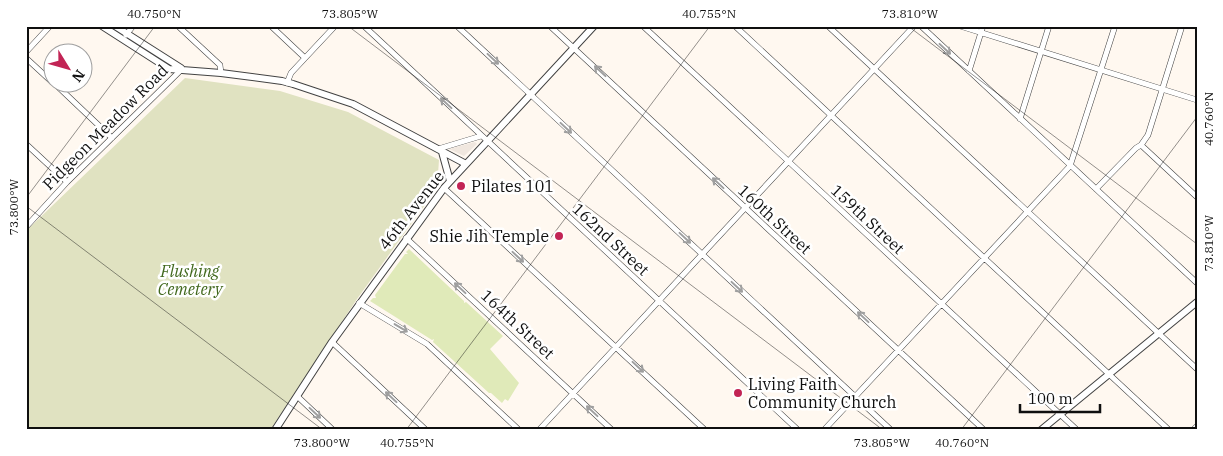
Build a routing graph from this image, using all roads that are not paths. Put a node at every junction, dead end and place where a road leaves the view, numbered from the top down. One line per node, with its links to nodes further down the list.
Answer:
1 (50, 26): 26 (street)
2 (102, 26): 23 (street)
3 (115, 26): 23 (street)
4 (133, 26): 23 (street)
5 (178, 26): 34 (street)
6 (271, 26): 28 (street)
7 (335, 26): 28 (street)
8 (364, 26): 42 (street, 162nd Street, one-way to 8)
9 (457, 26): 38 (street, one-way to 38)
10 (550, 26): 24 (street, 160th Street)
11 (594, 26): 24 (street, 46th Avenue)
12 (643, 26): 48 (street, 159th Street)
13 (735, 26): 40 (street)
14 (828, 26): 30 (street)
15 (914, 26): 30 (street)
16 (921, 26): 32 (street, one-way to 32)
17 (960, 26): 22 (street)
18 (983, 26): 22 (street)
19 (1049, 26): 25 (street)
20 (1115, 26): 31 (street)
21 (1182, 26): 36 (street)
22 (981, 32): 25 (street); 32 (street)
23 (125, 36): 29 (street)
24 (574, 48): 38 (street, 46th Avenue); 56 (street, 160th Street, one-way to 24)
25 (1041, 51): 31 (street); 41 (street)
26 (26, 52)
27 (26, 58): 33 (street)
28 (305, 58): 35 (street)
29 (182, 69): 34 (street, Pidgeon Meadow Road); 43 (street, Pidgeon Meadow Road)
30 (874, 69): 40 (street); 57 (street)
31 (1101, 70): 36 (street); 50 (street)
32 (969, 71): 41 (street)
33 (42, 72)
34 (221, 73): 35 (street, Pidgeon Meadow Road)
35 (287, 82): 47 (street, Pidgeon Meadow Road)
36 (1162, 89): 39 (street); 46 (street)
37 (64, 92): 43 (street)
38 (530, 94): 44 (street, 46th Avenue); 60 (street, one-way to 60)
39 (1197, 100)
40 (831, 115): 48 (street); 61 (street)
41 (1020, 119): 50 (street)
42 (481, 136): 44 (street, 162nd Street); 47 (street)
43 (112, 138): 52 (street, Pidgeon Meadow Road)
44 (487, 141): 49 (street, 46th Avenue); 63 (street, 162nd Street)
45 (26, 144): 52 (street)
46 (1141, 145): 54 (street); 55 (street)
47 (440, 151): 49 (street, Pidgeon Meadow Road); 51 (street)
48 (788, 162): 56 (street); 66 (street, 159th Street)
49 (466, 164): 51 (street, 46th Avenue)
50 (1070, 166): 54 (street); 57 (street)
51 (450, 181): 53 (street, 46th Avenue)
52 (67, 182): 58 (street, Pidgeon Meadow Road)
53 (444, 188): 59 (street, 46th Avenue); 69 (street, one-way to 69)
54 (1096, 190): 62 (street)
55 (1197, 196)
56 (745, 208): 60 (street); 70 (street, 160th Street, one-way to 56)
57 (1027, 212): 61 (street); 67 (street)
58 (26, 227)
59 (406, 238): 65 (street, 46th Avenue); 73 (street, 164th Street, one-way to 59)
60 (702, 254): 63 (street); 75 (street, one-way to 75)
61 (984, 258): 66 (street); 72 (street)
62 (1197, 283)
63 (659, 300): 69 (street); 85 (street, 162nd Street)
64 (1197, 302): 67 (street)
65 (360, 303): 68 (street, 46th Avenue); 81 (street, one-way to 81)
66 (941, 304): 70 (street); 76 (street, 159th Street)
67 (1159, 334): 71 (street); 72 (street)
68 (332, 342): 74 (street, 46th Avenue); 80 (street, one-way to 68)
69 (616, 347): 73 (street); 84 (street, one-way to 84)
70 (898, 350): 75 (street); 88 (street, 160th Street)
71 (1197, 369)
72 (1109, 374): 76 (street); 91 (street)
73 (573, 393): 82 (street); 83 (street, 164th Street, one-way to 73)
74 (297, 396): 78 (street, 46th Avenue); 79 (street, one-way to 79)
75 (855, 397): 86 (street); 87 (street)
76 (1060, 414): 89 (street); 90 (street, 159th Street)
77 (1197, 426): 92 (street)
78 (274, 430)
79 (333, 430)
80 (426, 430)
81 (519, 430)
82 (539, 430)
83 (612, 430)
84 (705, 430)
85 (798, 430)
86 (824, 430)
87 (891, 430)
88 (984, 430)
89 (1041, 430)
90 (1077, 430)
91 (1169, 430)
92 (1193, 430)

